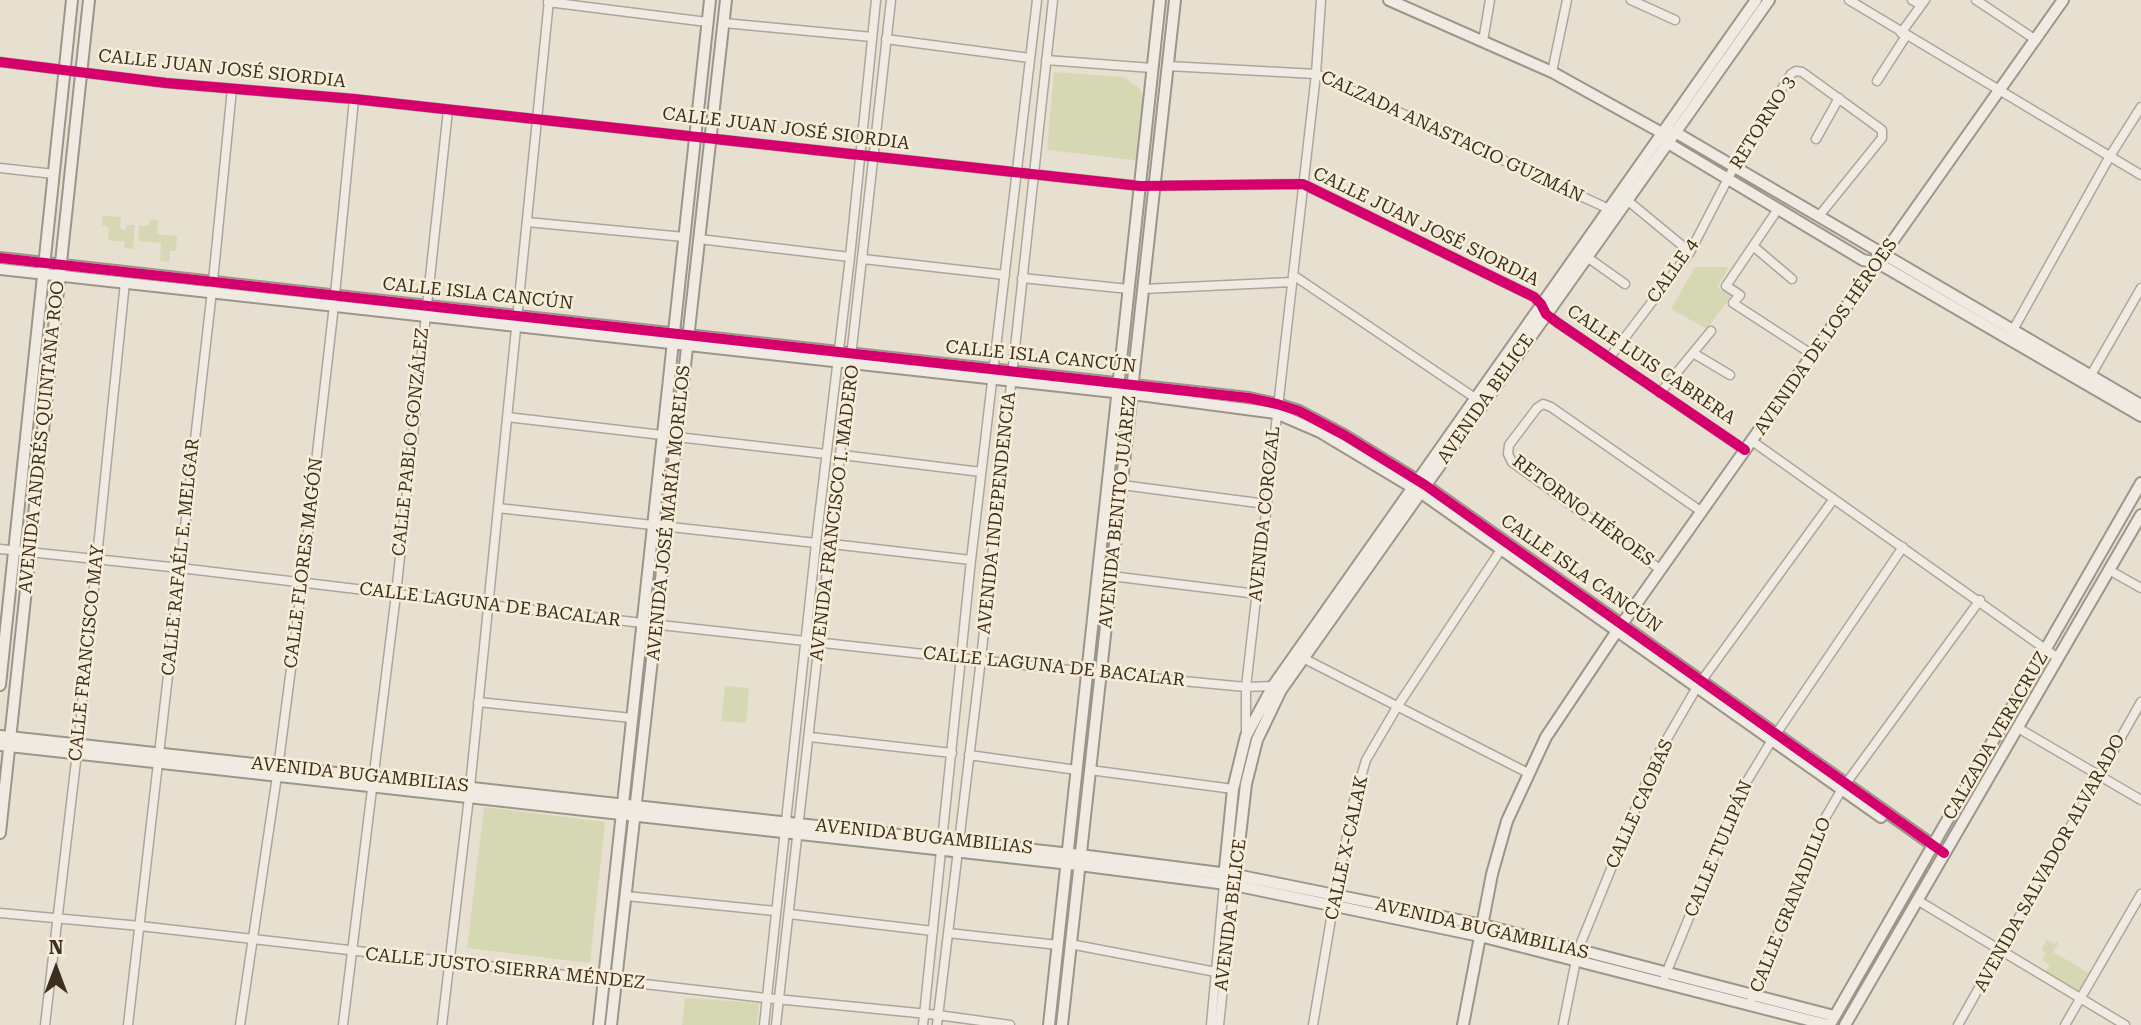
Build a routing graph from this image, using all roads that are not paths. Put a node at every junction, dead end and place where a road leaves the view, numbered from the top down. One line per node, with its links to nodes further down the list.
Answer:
1 (72, 0): 39 (main road, AVENIDA ANDRÉS QUINTANA ROO)
2 (89, 0): 40 (main road, AVENIDA ANDRÉS QUINTANA ROO)
3 (709, 0): 27 (main road, AVENIDA JOSÉ MARÍA MORELOS)
4 (726, 0): 28 (main road, AVENIDA JOSÉ MARÍA MORELOS)
5 (876, 0): 30 (street, AVENIDA FRANCISCO I. MADERO)
6 (891, 0): 31 (street, AVENIDA FRANCISCO I. MADERO)
7 (1037, 0): 34 (street, AVENIDA INDEPENDENCIA)
8 (1053, 0): 35 (street, AVENIDA INDEPENDENCIA)
9 (1160, 0): 38 (main road, AVENIDA BENITO JUÁREZ)
10 (1175, 0): 37 (main road, AVENIDA BENITO JUÁREZ)
11 (1321, 0): 42 (street, AVENIDA COROZAL)
12 (1389, 0): 23 (main road)
13 (1490, 0): 33 (street)
14 (1567, 0): 41 (street)
15 (1631, 0): 26 (street)
16 (1756, 0): 53 (main road, AVENIDA BELICE)
17 (1769, 0): 51 (main road)
18 (1849, 0): 29 (street)
19 (1912, 0): 24 (street)
20 (1976, 0): 25 (street)
21 (2063, 0): 32 (main road, AVENIDA DE LOS HÉROES)
22 (549, 1): 27 (street); 50 (street)
23 (1405, 3): 33 (main road)
24 (1923, 3): 29 (street)
25 (1987, 3): 32 (street)
26 (1675, 20)
27 (707, 22): 52 (main road, AVENIDA JOSÉ MARÍA MORELOS)
28 (724, 23): 30 (street); 54 (main road, AVENIDA JOSÉ MARÍA MORELOS)
29 (1904, 34): 43 (street); 45 (street)
30 (872, 37): 56 (street, AVENIDA FRANCISCO I. MADERO)
31 (886, 39): 34 (street); 58 (street, AVENIDA FRANCISCO I. MADERO)
32 (2036, 40): 45 (main road, AVENIDA DE LOS HÉROES)
33 (1483, 41): 41 (main road)
34 (1030, 58): 61 (street, AVENIDA INDEPENDENCIA)
35 (1046, 60): 38 (street); 63 (street, AVENIDA INDEPENDENCIA)
36 (0, 62): 39 (street, CALLE JUAN JOSÉ SIORDIA)
37 (1168, 66): 42 (street, CALZADA ANASTACIO GUZMÁN); 68 (main road, AVENIDA BENITO JUÁREZ)
38 (1152, 68): 67 (main road, AVENIDA BENITO JUÁREZ)
39 (65, 71): 40 (street, CALLE JUAN JOSÉ SIORDIA); 62 (main road, AVENIDA ANDRÉS QUINTANA ROO)
40 (81, 72): 44 (street, CALLE JUAN JOSÉ SIORDIA); 85 (main road, AVENIDA ANDRÉS QUINTANA ROO)
41 (1552, 72): 53 (main road)
42 (1316, 74): 66 (street, AVENIDA COROZAL); 70 (street, CALZADA ANASTACIO GUZMÁN)
43 (1877, 81)
44 (232, 89): 47 (street, CALLE JUAN JOSÉ SIORDIA); 92 (street, CALLE RAFAÉL E. MELGAR)
45 (2000, 90): 57 (street); 82 (main road, AVENIDA DE LOS HÉROES)
46 (1839, 98): 55 (street); 59 (street, RETORNO 3); 72 (street, RETORNO 3)
47 (354, 99): 49 (street, CALLE JUAN JOSÉ SIORDIA); 96 (street, CALLE FLORES MAGÓN)
48 (2141, 107): 57 (street)
49 (448, 110): 50 (street, CALLE JUAN JOSÉ SIORDIA); 98 (street, CALLE PABLO GONZÁLEZ)
50 (536, 119): 52 (street, CALLE JUAN JOSÉ SIORDIA); 73 (street)
51 (1675, 132): 53 (main road); 59 (main road)
52 (695, 137): 54 (street, CALLE JUAN JOSÉ SIORDIA); 74 (main road, AVENIDA JOSÉ MARÍA MORELOS)
53 (1665, 138): 65 (main road); 69 (main road, AVENIDA BELICE); 70 (main road, AVENIDA BELICE)
54 (710, 139): 56 (street, CALLE JUAN JOSÉ SIORDIA); 75 (main road, AVENIDA JOSÉ MARÍA MORELOS)
55 (1816, 139)
56 (860, 156): 58 (street, CALLE JUAN JOSÉ SIORDIA); 78 (street, AVENIDA FRANCISCO I. MADERO)
57 (2110, 156): 64 (street); 101 (street)
58 (873, 157): 61 (street, CALLE JUAN JOSÉ SIORDIA); 81 (street, AVENIDA FRANCISCO I. MADERO)
59 (1734, 167): 65 (street, RETORNO 3); 72 (main road)
60 (0, 168): 62 (street)
61 (1016, 172): 63 (street, CALLE JUAN JOSÉ SIORDIA); 86 (street, AVENIDA INDEPENDENCIA)
62 (54, 174): 83 (main road, AVENIDA ANDRÉS QUINTANA ROO)
63 (1033, 174): 67 (street, CALLE JUAN JOSÉ SIORDIA); 87 (street, AVENIDA INDEPENDENCIA)
64 (2141, 175)
65 (1728, 179): 71 (main road); 77 (street, CALLE 4)
66 (1303, 184): 68 (street, CALLE JUAN JOSÉ SIORDIA); 88 (street, AVENIDA COROZAL); 97 (street, CALLE JUAN JOSÉ SIORDIA)
67 (1140, 186): 68 (street, CALLE JUAN JOSÉ SIORDIA); 94 (main road, AVENIDA BENITO JUÁREZ)
68 (1155, 186): 95 (main road, AVENIDA BENITO JUÁREZ)
69 (1627, 200): 77 (street); 79 (main road, AVENIDA BELICE)
70 (1609, 209): 97 (main road, AVENIDA BELICE)
71 (1778, 209): 76 (street); 82 (main road)
72 (1819, 216): 82 (main road)
73 (527, 222): 74 (street); 99 (street)
74 (684, 237): 102 (main road, AVENIDA JOSÉ MARÍA MORELOS)
75 (699, 239): 78 (street); 103 (main road, AVENIDA JOSÉ MARÍA MORELOS)
76 (1753, 246): 89 (street); 105 (street)
77 (1690, 251): 107 (street, CALLE 4)
78 (850, 257): 106 (street, AVENIDA FRANCISCO I. MADERO)
79 (1587, 257): 91 (street); 97 (main road, AVENIDA BELICE)
80 (0, 258): 83 (main road, CALLE ISLA CANCÚN)
81 (863, 259): 86 (street); 108 (street, AVENIDA FRANCISCO I. MADERO)
82 (1881, 259): 101 (main road); 105 (main road, AVENIDA DE LOS HÉROES)
83 (44, 268): 84 (main road, CALLE ISLA CANCÚN); 85 (main road, CALLE ISLA CANCÚN); 142 (main road, AVENIDA ANDRÉS QUINTANA ROO)
84 (0, 269)
85 (60, 269): 90 (main road, CALLE ISLA CANCÚN); 92 (main road, CALLE ISLA CANCÚN); 143 (main road, AVENIDA ANDRÉS QUINTANA ROO)
86 (1005, 275): 109 (street, AVENIDA INDEPENDENCIA)
87 (1022, 278): 94 (street); 112 (street, AVENIDA INDEPENDENCIA)
88 (1292, 278): 95 (street); 116 (street); 118 (street, AVENIDA COROZAL)
89 (1792, 279)
90 (125, 282): 92 (main road, CALLE ISLA CANCÚN); 144 (street, CALLE FRANCISCO MAY)
91 (1625, 284)
92 (212, 286): 96 (main road, CALLE ISLA CANCÚN); 146 (street, CALLE RAFAÉL E. MELGAR)
93 (2141, 288): 111 (street)
94 (1129, 289): 113 (main road, AVENIDA BENITO JUÁREZ)
95 (1143, 289): 114 (main road, AVENIDA BENITO JUÁREZ)
96 (335, 300): 98 (main road, CALLE ISLA CANCÚN); 150 (street, CALLE FLORES MAGÓN)
97 (1544, 309): 107 (street, CALLE LUIS CABRERA); 116 (main road, AVENIDA BELICE); 129 (main road, AVENIDA BELICE)
98 (425, 310): 99 (main road, CALLE ISLA CANCÚN); 152 (street, CALLE PABLO GONZÁLEZ)
99 (515, 320): 102 (main road, CALLE ISLA CANCÚN); 120 (street)
100 (1711, 331): 104 (street)
101 (2015, 335): 111 (main road); 119 (main road)
102 (673, 338): 103 (main road, CALLE ISLA CANCÚN); 121 (main road, AVENIDA JOSÉ MARÍA MORELOS)
103 (688, 340): 106 (main road, CALLE ISLA CANCÚN); 122 (main road, AVENIDA JOSÉ MARÍA MORELOS)
104 (1693, 353): 110 (street); 115 (street)
105 (1813, 355): 123 (main road, AVENIDA DE LOS HÉROES)
106 (839, 357): 108 (main road, CALLE ISLA CANCÚN); 124 (street, AVENIDA FRANCISCO I. MADERO)
107 (1610, 357): 115 (street, CALLE LUIS CABRERA)
108 (853, 358): 109 (main road, CALLE ISLA CANCÚN); 125 (street, AVENIDA FRANCISCO I. MADERO)
109 (993, 374): 112 (main road, CALLE ISLA CANCÚN); 126 (street, AVENIDA INDEPENDENCIA)
110 (1730, 375)
111 (2091, 375): 117 (main road)
112 (1012, 376): 113 (main road, CALLE ISLA CANCÚN); 165 (street, AVENIDA INDEPENDENCIA)
113 (1118, 388): 114 (main road, CALLE ISLA CANCÚN); 166 (main road, AVENIDA BENITO JUÁREZ)
114 (1132, 390): 118 (main road, CALLE ISLA CANCÚN); 128 (main road, AVENIDA BENITO JUÁREZ)
115 (1660, 393): 123 (street, CALLE LUIS CABRERA)
116 (1475, 398): 129 (main road, AVENIDA BELICE)
117 (2141, 405)
118 (1277, 408): 129 (main road, CALLE ISLA CANCÚN); 131 (street, AVENIDA COROZAL)
119 (2141, 416)
120 (507, 417): 121 (street); 132 (street)
121 (662, 435): 135 (main road, AVENIDA JOSÉ MARÍA MORELOS)
122 (677, 437): 124 (street); 136 (main road, AVENIDA JOSÉ MARÍA MORELOS)
123 (1749, 446): 130 (street, CALLE LUIS CABRERA); 133 (main road, AVENIDA DE LOS HÉROES)
124 (826, 454): 137 (street, AVENIDA FRANCISCO I. MADERO)
125 (842, 455): 126 (street); 138 (street, AVENIDA FRANCISCO I. MADERO)
126 (981, 472): 145 (street, AVENIDA INDEPENDENCIA)
127 (2141, 483): 161 (main road, CALZADA VERACRUZ)
128 (1122, 485): 131 (street); 149 (main road, AVENIDA BENITO JUÁREZ)
129 (1418, 486): 139 (main road, CALLE ISLA CANCÚN); 163 (main road, AVENIDA BELICE)
130 (1833, 500): 140 (street, CALLE LUIS CABRERA); 168 (street, CALLE CAOBAS)
131 (1266, 504): 153 (street, AVENIDA COROZAL)
132 (498, 508): 135 (street); 155 (street)
133 (1702, 512): 147 (main road, AVENIDA DE LOS HÉROES); 147 (street, RETORNO HÉROES)
134 (2141, 515): 148 (main road, CALZADA VERACRUZ)
135 (653, 525): 136 (street); 156 (main road, AVENIDA JOSÉ MARÍA MORELOS)
136 (667, 527): 137 (street); 157 (main road, AVENIDA JOSÉ MARÍA MORELOS)
137 (816, 543): 159 (street, AVENIDA FRANCISCO I. MADERO)
138 (832, 544): 145 (street); 160 (street, AVENIDA FRANCISCO I. MADERO)
139 (1503, 546): 158 (main road, CALLE ISLA CANCÚN); 174 (street, CALLE X-CALAK)
140 (1903, 547): 154 (street, CALLE LUIS CABRERA); 179 (street, CALLE TULIPÁN)
141 (0, 549): 142 (street, CALLE LAGUNA DE BACALAR)
142 (14, 551): 143 (street, CALLE LAGUNA DE BACALAR); 169 (main road, AVENIDA ANDRÉS QUINTANA ROO)
143 (30, 552): 144 (street, CALLE LAGUNA DE BACALAR); 180 (main road, AVENIDA ANDRÉS QUINTANA ROO)
144 (96, 560): 146 (street, CALLE LAGUNA DE BACALAR); 181 (street, CALLE FRANCISCO MAY)
145 (971, 560): 162 (street, AVENIDA INDEPENDENCIA)
146 (180, 568): 150 (street, CALLE LAGUNA DE BACALAR); 184 (street, CALLE RAFAÉL E. MELGAR)
147 (1661, 570): 158 (main road, AVENIDA DE LOS HÉROES)
148 (2109, 570): 151 (street); 164 (main road, CALZADA VERACRUZ)
149 (1111, 576): 153 (street); 167 (main road, AVENIDA BENITO JUÁREZ)
150 (302, 584): 152 (street, CALLE LAGUNA DE BACALAR); 187 (street, CALLE FLORES MAGÓN)
151 (2141, 587)
152 (396, 594): 155 (street, CALLE LAGUNA DE BACALAR); 190 (street, CALLE PABLO GONZÁLEZ)
153 (1257, 594): 171 (street, AVENIDA COROZAL)
154 (1980, 600): 161 (street, CALLE LUIS CABRERA); 191 (street, CALLE GRANADILLO)
155 (488, 604): 156 (street, CALLE LAGUNA DE BACALAR); 172 (street)
156 (642, 623): 157 (street, CALLE LAGUNA DE BACALAR); 175 (main road, AVENIDA JOSÉ MARÍA MORELOS)
157 (656, 623): 159 (street, CALLE LAGUNA DE BACALAR); 196 (main road, AVENIDA JOSÉ MARÍA MORELOS)
158 (1620, 628): 168 (main road, CALLE ISLA CANCÚN); 188 (main road, AVENIDA DE LOS HÉROES)
159 (805, 639): 160 (street, CALLE LAGUNA DE BACALAR); 197 (street, AVENIDA FRANCISCO I. MADERO)
160 (820, 641): 162 (street, CALLE LAGUNA DE BACALAR); 178 (street, AVENIDA FRANCISCO I. MADERO)
161 (2045, 649): 164 (street, CALLE LUIS CABRERA); 202 (main road, CALZADA VERACRUZ)
162 (962, 657): 165 (street, CALLE LAGUNA DE BACALAR); 182 (street, AVENIDA INDEPENDENCIA)
163 (1300, 657): 170 (main road, AVENIDA BELICE); 174 (street); 206 (main road, AVENIDA BELICE)
164 (2059, 658): 176 (main road, CALZADA VERACRUZ)
165 (981, 659): 166 (street, CALLE LAGUNA DE BACALAR); 183 (street, AVENIDA INDEPENDENCIA)
166 (1087, 672): 167 (street, CALLE LAGUNA DE BACALAR); 185 (main road, AVENIDA BENITO JUÁREZ)
167 (1101, 673): 171 (street, CALLE LAGUNA DE BACALAR); 186 (main road, AVENIDA BENITO JUÁREZ)
168 (1699, 684): 179 (main road, CALLE ISLA CANCÚN); 224 (street, CALLE CAOBAS)
169 (0, 685)
170 (1273, 686): 171 (street, CALLE LAGUNA DE BACALAR); 177 (main road, AVENIDA BELICE)
171 (1246, 687): 177 (street, AVENIDA COROZAL)
172 (478, 702): 175 (street); 193 (street)
173 (2141, 702): 189 (street, AVENIDA SALVADOR ALVARADO)
174 (1397, 707): 188 (street); 210 (street, CALLE X-CALAK)
175 (632, 718): 195 (main road, AVENIDA JOSÉ MARÍA MORELOS)
176 (2018, 727): 189 (street); 203 (main road, CALZADA VERACRUZ)
177 (1246, 736): 192 (main road, AVENIDA BELICE)
178 (810, 737): 182 (street); 198 (street, AVENIDA FRANCISCO I. MADERO)
179 (1774, 737): 191 (main road, CALLE ISLA CANCÚN); 227 (street, CALLE TULIPÁN)
180 (5, 741): 181 (main road, AVENIDA BUGAMBILIAS); 199 (main road, AVENIDA ANDRÉS QUINTANA ROO)
181 (78, 749): 184 (main road, AVENIDA BUGAMBILIAS); 214 (street, CALLE FRANCISCO MAY)
182 (951, 753): 200 (street, AVENIDA INDEPENDENCIA)
183 (969, 755): 185 (street); 201 (street, AVENIDA INDEPENDENCIA)
184 (159, 758): 187 (main road, AVENIDA BUGAMBILIAS); 215 (street, CALLE RAFAÉL E. MELGAR)
185 (1077, 770): 204 (main road, AVENIDA BENITO JUÁREZ)
186 (1090, 770): 192 (street); 205 (main road, AVENIDA BENITO JUÁREZ)
187 (278, 771): 190 (main road, AVENIDA BUGAMBILIAS); 219 (street, CALLE FLORES MAGÓN)
188 (1528, 773): 217 (main road, AVENIDA DE LOS HÉROES)
189 (2099, 775): 194 (street); 223 (street, AVENIDA SALVADOR ALVARADO)
190 (374, 782): 193 (main road, AVENIDA BUGAMBILIAS); 222 (street, CALLE PABLO GONZÁLEZ)
191 (1844, 786): 202 (main road, CALLE ISLA CANCÚN); 233 (street, CALLE GRANADILLO)
192 (1233, 789): 206 (main road, AVENIDA BELICE)
193 (469, 792): 195 (main road, AVENIDA BUGAMBILIAS); 225 (street)
194 (2141, 800)
195 (622, 809): 196 (main road, AVENIDA BUGAMBILIAS); 228 (main road, AVENIDA JOSÉ MARÍA MORELOS)
196 (636, 811): 197 (main road, AVENIDA BUGAMBILIAS); 208 (main road, AVENIDA JOSÉ MARÍA MORELOS)
197 (785, 827): 198 (main road, AVENIDA BUGAMBILIAS); 211 (street, AVENIDA FRANCISCO I. MADERO)
198 (798, 829): 200 (main road, AVENIDA BUGAMBILIAS); 213 (street, AVENIDA FRANCISCO I. MADERO)
199 (0, 833)
200 (942, 845): 201 (main road, AVENIDA BUGAMBILIAS); 216 (street, AVENIDA INDEPENDENCIA)
201 (958, 846): 204 (main road, AVENIDA BUGAMBILIAS); 218 (street, AVENIDA INDEPENDENCIA)
202 (1932, 848): 203 (main road, CALLE ISLA CANCÚN); 236 (main road, CALZADA VERACRUZ)
203 (1943, 856): 209 (main road, CALZADA VERACRUZ)
204 (1067, 858): 205 (main road, AVENIDA BUGAMBILIAS); 221 (main road, AVENIDA BENITO JUÁREZ)
205 (1080, 860): 206 (main road, AVENIDA BUGAMBILIAS); 220 (main road, AVENIDA BENITO JUÁREZ)
206 (1230, 879): 210 (main road, AVENIDA BUGAMBILIAS); 226 (street, AVENIDA BELICE); 252 (street, AVENIDA BELICE)
207 (2141, 894): 232 (street)
208 (626, 896): 211 (street); 229 (main road, AVENIDA JOSÉ MARÍA MORELOS)
209 (1917, 900): 223 (street); 256 (main road, CALZADA VERACRUZ)
210 (1335, 901): 217 (main road, AVENIDA BUGAMBILIAS); 253 (street, CALLE X-CALAK)
211 (775, 911): 230 (street, AVENIDA FRANCISCO I. MADERO)
212 (0, 913): 214 (street, CALLE JUSTO SIERRA MÉNDEZ)
213 (789, 914): 216 (street); 231 (street, AVENIDA FRANCISCO I. MADERO)
214 (58, 919): 215 (street, CALLE JUSTO SIERRA MÉNDEZ); 237 (street, CALLE FRANCISCO MAY)
215 (139, 926): 219 (street, CALLE JUSTO SIERRA MÉNDEZ); 238 (street, CALLE RAFAÉL E. MELGAR)
216 (933, 931): 234 (street, AVENIDA INDEPENDENCIA)
217 (1482, 931): 224 (main road, AVENIDA BUGAMBILIAS); 254 (main road, AVENIDA DE LOS HÉROES)
218 (948, 933): 221 (street); 235 (street, AVENIDA INDEPENDENCIA)
219 (252, 940): 222 (street, CALLE JUSTO SIERRA MÉNDEZ); 239 (street, CALLE FLORES MAGÓN)
220 (1070, 944): 226 (street); 250 (main road, AVENIDA BENITO JUÁREZ)
221 (1058, 945): 249 (main road, AVENIDA BENITO JUÁREZ)
222 (351, 952): 225 (street, CALLE JUSTO SIERRA MÉNDEZ); 240 (street, CALLE PABLO GONZÁLEZ)
223 (2001, 952): 232 (street); 257 (street, AVENIDA SALVADOR ALVARADO)
224 (1577, 954): 227 (main road, AVENIDA BUGAMBILIAS); 255 (street, CALLE CAOBAS)
225 (449, 962): 228 (street, CALLE JUSTO SIERRA MÉNDEZ); 241 (street)
226 (1216, 972): 251 (street, AVENIDA BELICE)
227 (1665, 978): 233 (main road, AVENIDA BUGAMBILIAS)
228 (603, 979): 229 (street, CALLE JUSTO SIERRA MÉNDEZ); 242 (main road, AVENIDA JOSÉ MARÍA MORELOS)
229 (616, 981): 230 (street, CALLE JUSTO SIERRA MÉNDEZ); 243 (main road, AVENIDA JOSÉ MARÍA MORELOS)
230 (766, 998): 231 (street, CALLE JUSTO SIERRA MÉNDEZ); 244 (street, AVENIDA FRANCISCO I. MADERO)
231 (779, 999): 234 (street, CALLE JUSTO SIERRA MÉNDEZ); 245 (street, AVENIDA FRANCISCO I. MADERO)
232 (2080, 999): 258 (street); 259 (street)
233 (1751, 1000): 236 (main road, AVENIDA BUGAMBILIAS)
234 (924, 1013): 235 (street, CALLE JUSTO SIERRA MÉNDEZ); 246 (street, AVENIDA INDEPENDENCIA)
235 (938, 1015): 247 (street, AVENIDA INDEPENDENCIA); 248 (street, CALLE JUSTO SIERRA MÉNDEZ)
236 (1831, 1022)
237 (45, 1025)
238 (128, 1025)
239 (240, 1025)
240 (343, 1025)
241 (442, 1025)
242 (598, 1025)
243 (611, 1025)
244 (764, 1025)
245 (776, 1025)
246 (923, 1025)
247 (937, 1025)
248 (1010, 1025)
249 (1049, 1025)
250 (1062, 1025)
251 (1211, 1025)
252 (1219, 1025)
253 (1313, 1025)
254 (1463, 1025)
255 (1563, 1025)
256 (1845, 1025)
257 (1958, 1025)
258 (2065, 1025)
259 (2125, 1025)

